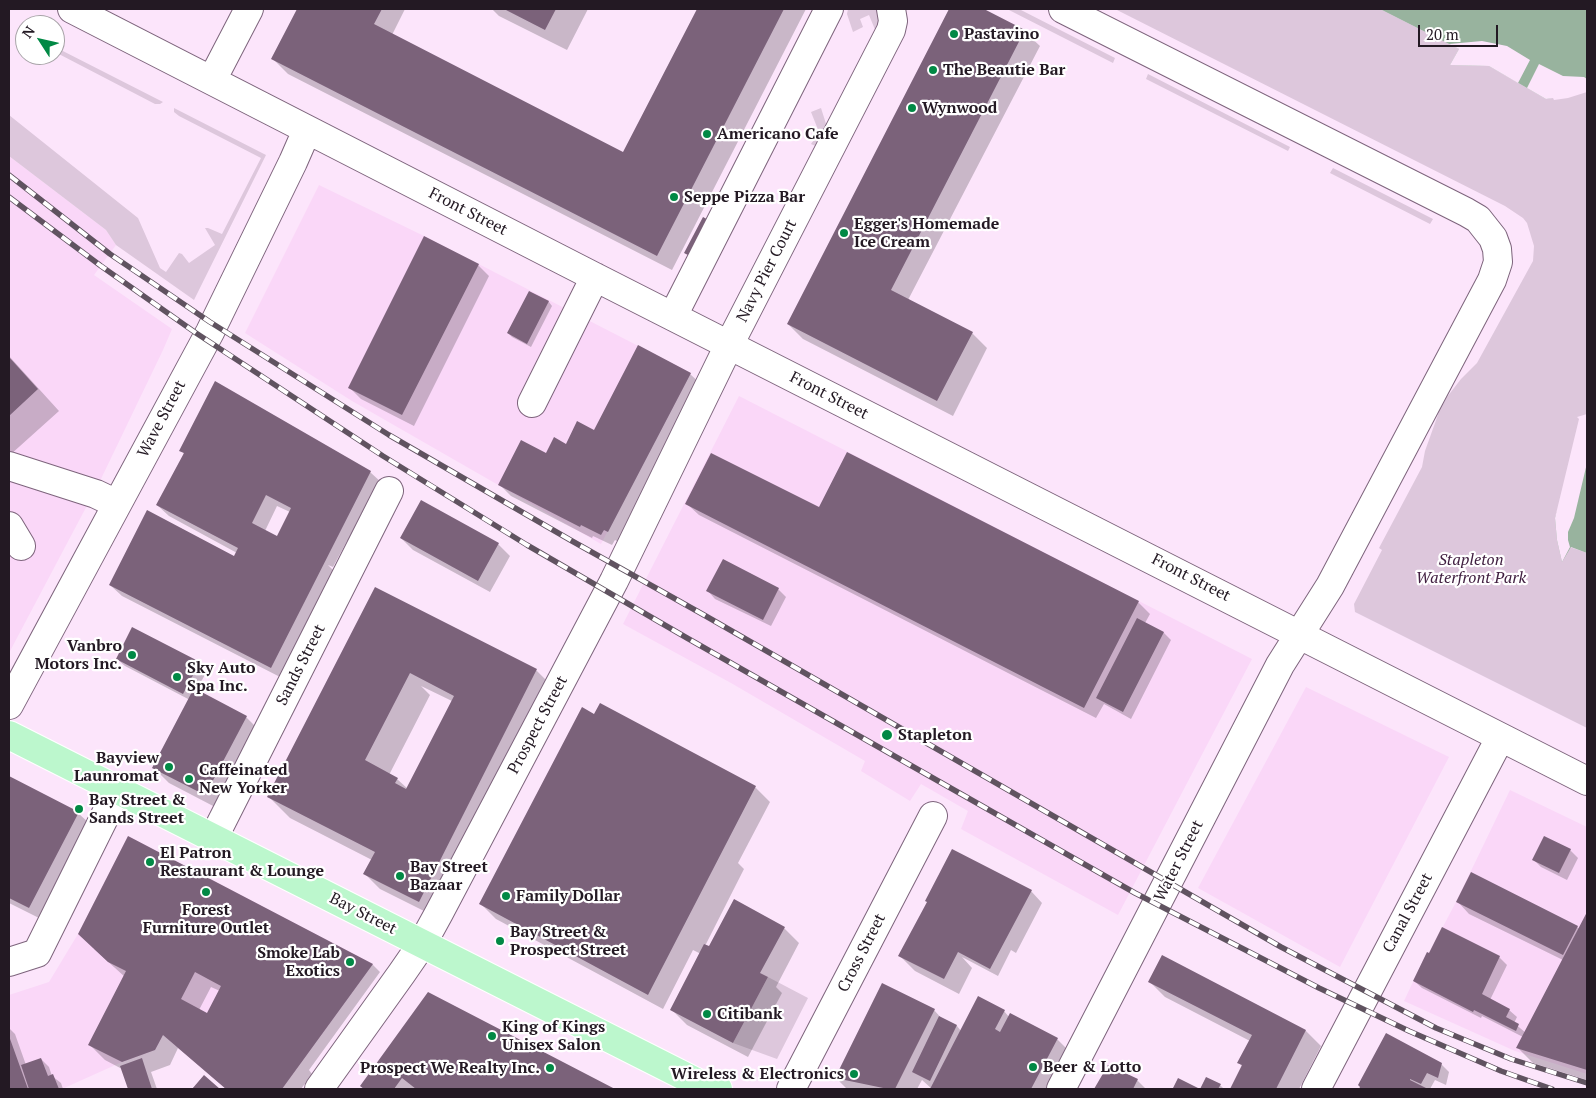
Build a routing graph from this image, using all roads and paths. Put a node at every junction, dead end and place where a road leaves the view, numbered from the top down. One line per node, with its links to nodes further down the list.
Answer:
1 (72, 9): 6 (street, Front Street)
2 (249, 9): 6 (street)
3 (829, 9): 9 (street)
4 (891, 9): 10 (street, Navy Pier Court)
5 (1063, 9): 15 (street, Water Street)
6 (212, 80): 7 (street, Front Street)
7 (308, 130): 8 (street, Front Street); 14 (street, Wave Street)
8 (595, 277): 9 (street, Front Street); 11 (street)
9 (673, 316): 10 (street, Front Street)
10 (729, 345): 15 (street, Front Street); 23 (street, Prospect Street)
11 (532, 403)
12 (9, 466): 14 (street)
13 (389, 491): 22 (street, Sands Street)
14 (117, 504): 16 (street, Wave Street)
15 (1300, 634): 18 (street, Front Street); 28 (street, Water Street)
16 (9, 704)
17 (9, 735): 20 (main road, Bay Street)
18 (1500, 738): 19 (street, Front Street); 29 (street, Canal Street)
19 (1587, 781)
20 (116, 789): 22 (main road, Bay Street); 24 (street)
21 (933, 816): 27 (street, Cross Street)
22 (213, 839): 23 (main road, Bay Street)
23 (422, 944): 25 (street, Prospect Street); 26 (main road, Bay Street)
24 (9, 962)
25 (319, 1089)
26 (718, 1089)
27 (791, 1089)
28 (1061, 1089)
29 (1316, 1089)

